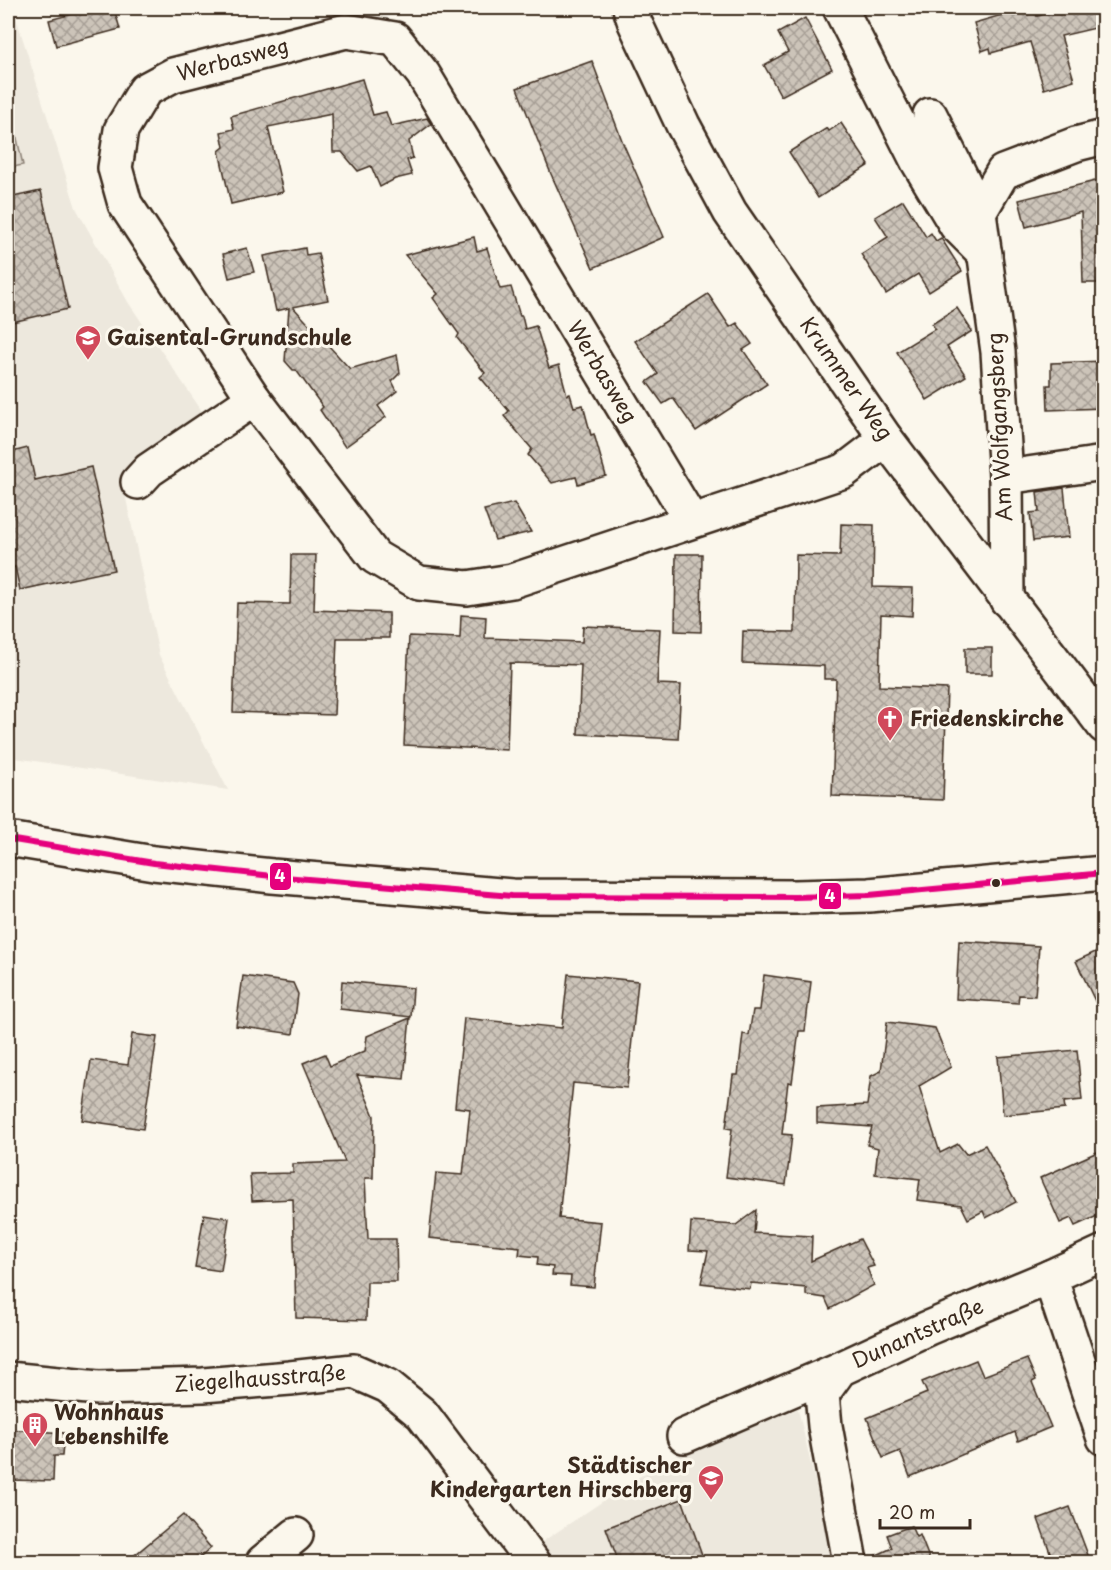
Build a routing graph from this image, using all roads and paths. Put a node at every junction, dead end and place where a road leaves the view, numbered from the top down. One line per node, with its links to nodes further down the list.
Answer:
1 (630, 8): 8 (street, Krummer Weg)
2 (840, 8): 6 (street)
3 (930, 115): 5 (street, Am Wolfgangsberg)
4 (1104, 137): 5 (street)
5 (979, 213): 6 (street, Am Wolfgangsberg)
6 (985, 254): 10 (street, Am Wolfgangsberg)
7 (254, 399): 11 (street); 12 (street, Werbasweg); 12 (street, Werbasweg)
8 (886, 438): 12 (street, Werbasweg); 13 (street, Krummer Weg)
9 (1104, 463): 10 (street)
10 (1006, 477): 13 (street, Am Wolfgangsberg)
11 (138, 482)
12 (691, 520)
13 (1007, 600): 14 (street, Krummer Weg)
14 (1104, 726)
15 (8, 839): 16 (street)
16 (1104, 873)
17 (1104, 1252): 18 (street, Dunantstraße)
18 (1050, 1277): 19 (street, Dunantstraße); 22 (street)
19 (840, 1369): 21 (street); 26 (street, Dunantstraße)
20 (8, 1379): 25 (street, Ziegelhausstraße)
21 (684, 1436)
22 (1104, 1438)
23 (296, 1535): 24 (street)
24 (263, 1563)
25 (533, 1563)
26 (850, 1563)

